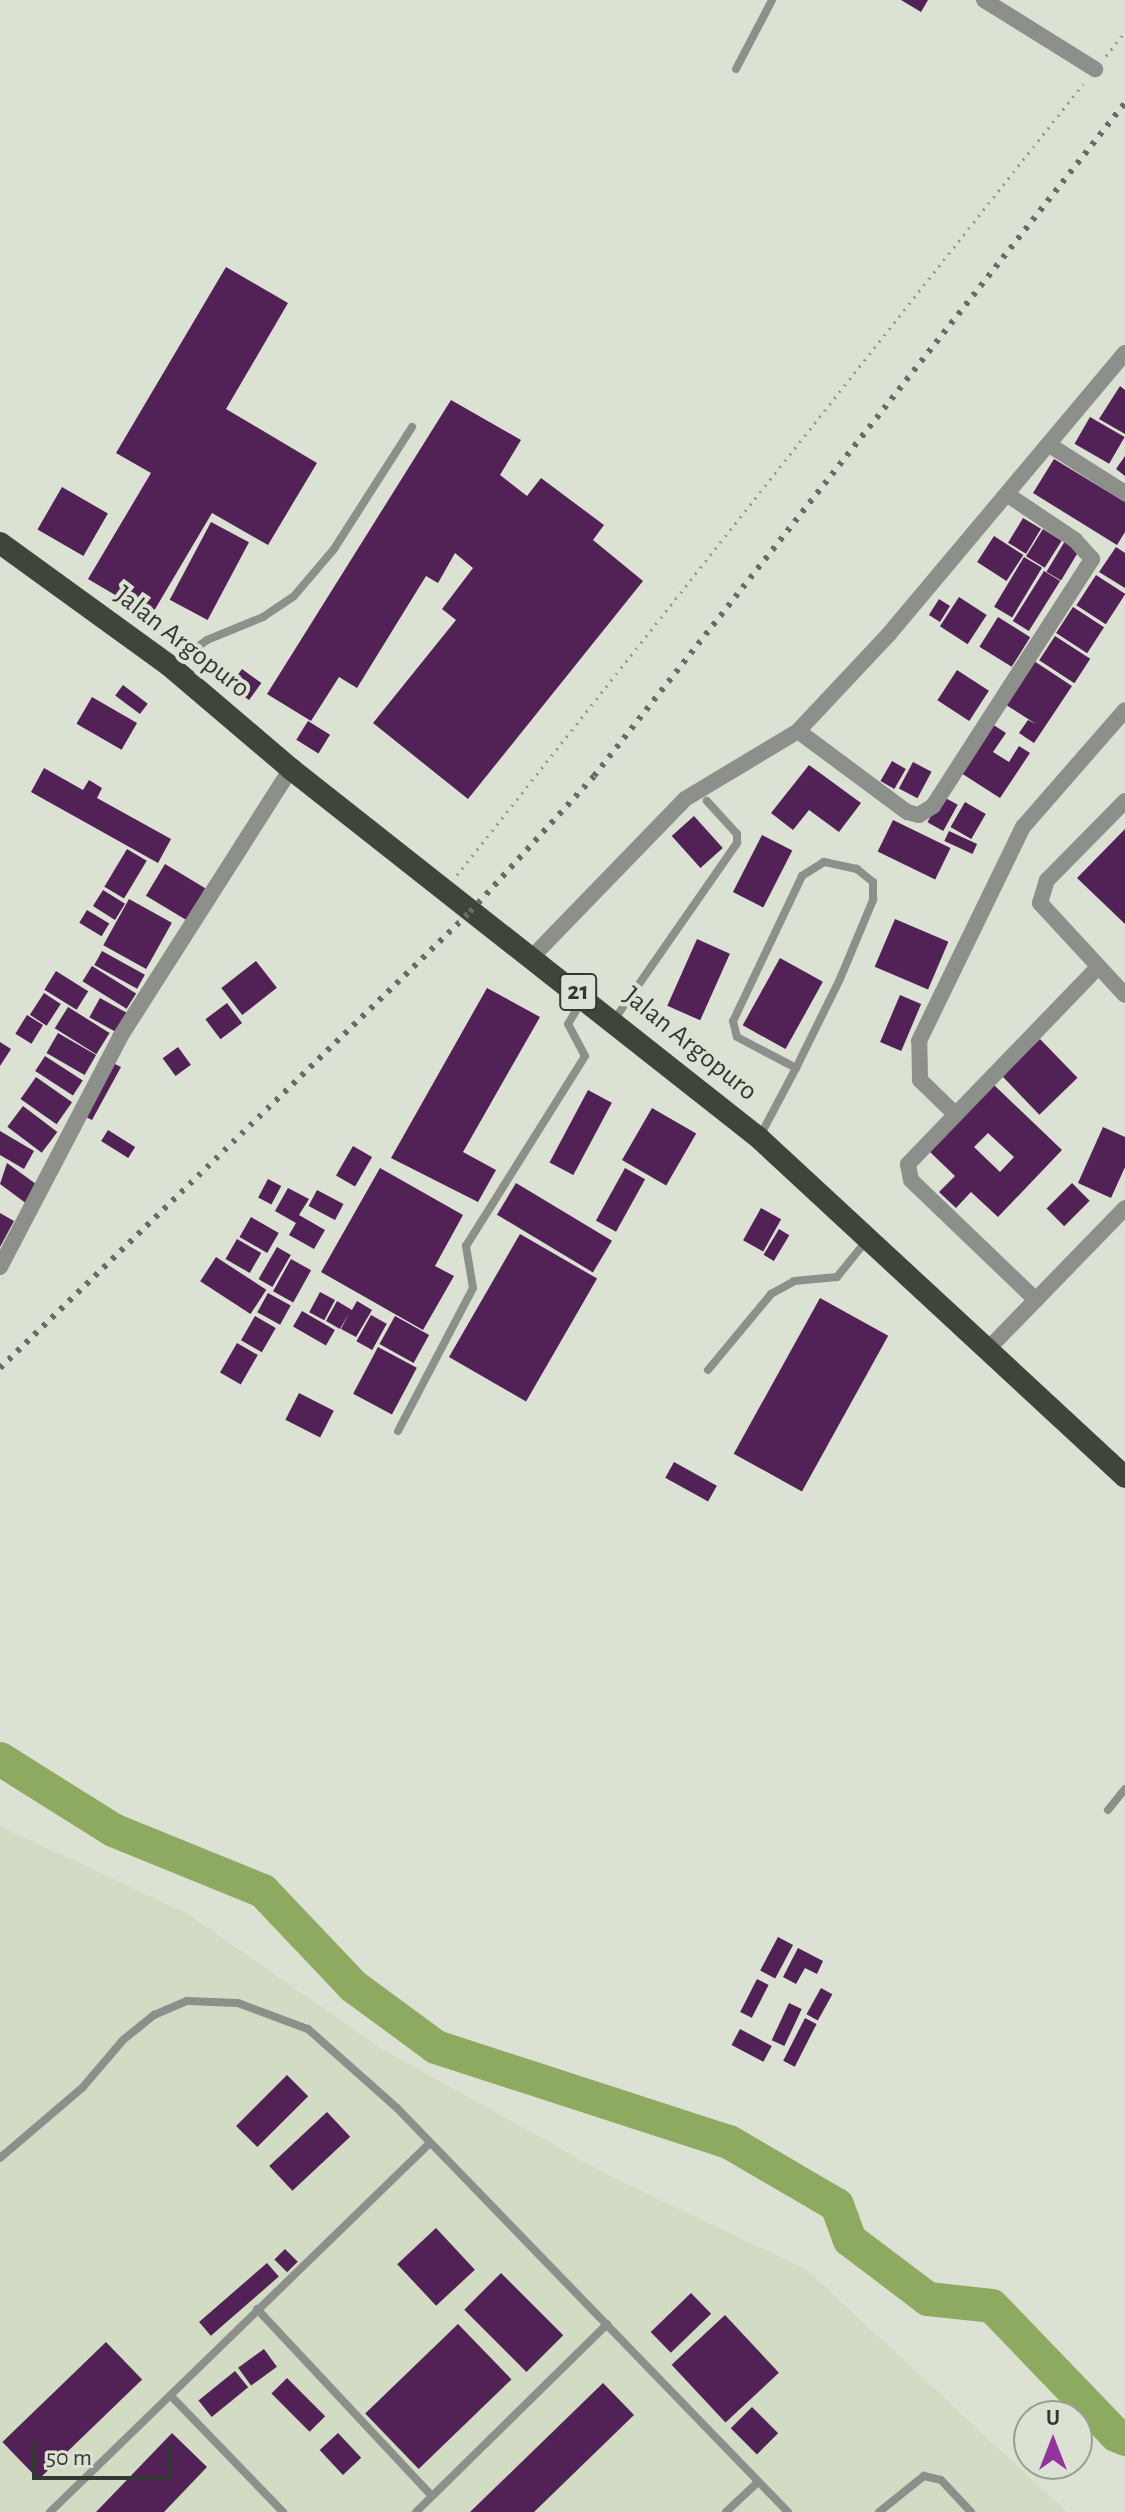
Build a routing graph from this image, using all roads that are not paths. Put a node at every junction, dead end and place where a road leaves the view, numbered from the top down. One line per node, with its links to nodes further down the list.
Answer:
1 (772, 0): 3 (lane)
2 (984, 0): 4 (street)
3 (736, 69)
4 (1095, 69)
5 (1125, 353): 7 (street)
6 (412, 427): 11 (lane)
7 (1051, 446): 8 (street); 9 (street)
8 (1125, 493)
9 (1008, 495): 13 (street); 13 (street)
10 (0, 543): 11 (highway, Jalan Argopuro / 21)
11 (170, 666): 14 (highway, Jalan Argopuro / 21)
12 (1125, 710): 23 (street)
13 (798, 731): 17 (street)
14 (291, 769): 17 (highway, Jalan Argopuro / 21); 27 (street)
15 (707, 801): 21 (lane)
16 (1125, 801): 18 (street)
17 (532, 957): 20 (highway, Jalan Argopuro / 21)
18 (1096, 969): 19 (street); 23 (street)
19 (1125, 995)
20 (585, 997): 21 (highway, Jalan Argopuro / 21); 31 (lane)
21 (614, 1020): 24 (highway, Jalan Argopuro / 21)
22 (796, 1068): 22 (lane); 24 (lane)
23 (953, 1112): 28 (street)
24 (759, 1138): 26 (highway, Jalan Argopuro / 21)
25 (1125, 1208): 28 (street)
26 (867, 1239): 29 (highway, Jalan Argopuro / 21); 30 (lane)
27 (0, 1267)
28 (1036, 1300): 29 (street)
29 (987, 1350): 32 (highway, Jalan Argopuro / 21)
30 (708, 1370)
31 (398, 1431)
32 (1125, 1477)
33 (1125, 1789): 34 (lane)
34 (1108, 1810)
35 (429, 2144): 36 (lane); 37 (lane); 38 (lane)
36 (0, 2158)
37 (257, 2309): 39 (lane); 41 (lane)
38 (607, 2324): 40 (lane); 41 (lane)
39 (172, 2397): 42 (lane); 43 (lane)
40 (758, 2482): 45 (lane); 46 (lane)
41 (431, 2495): 44 (lane)
42 (50, 2512)
43 (283, 2512)
44 (416, 2512)
45 (726, 2512)
46 (788, 2512)
47 (879, 2512): 48 (lane)
48 (971, 2512)

